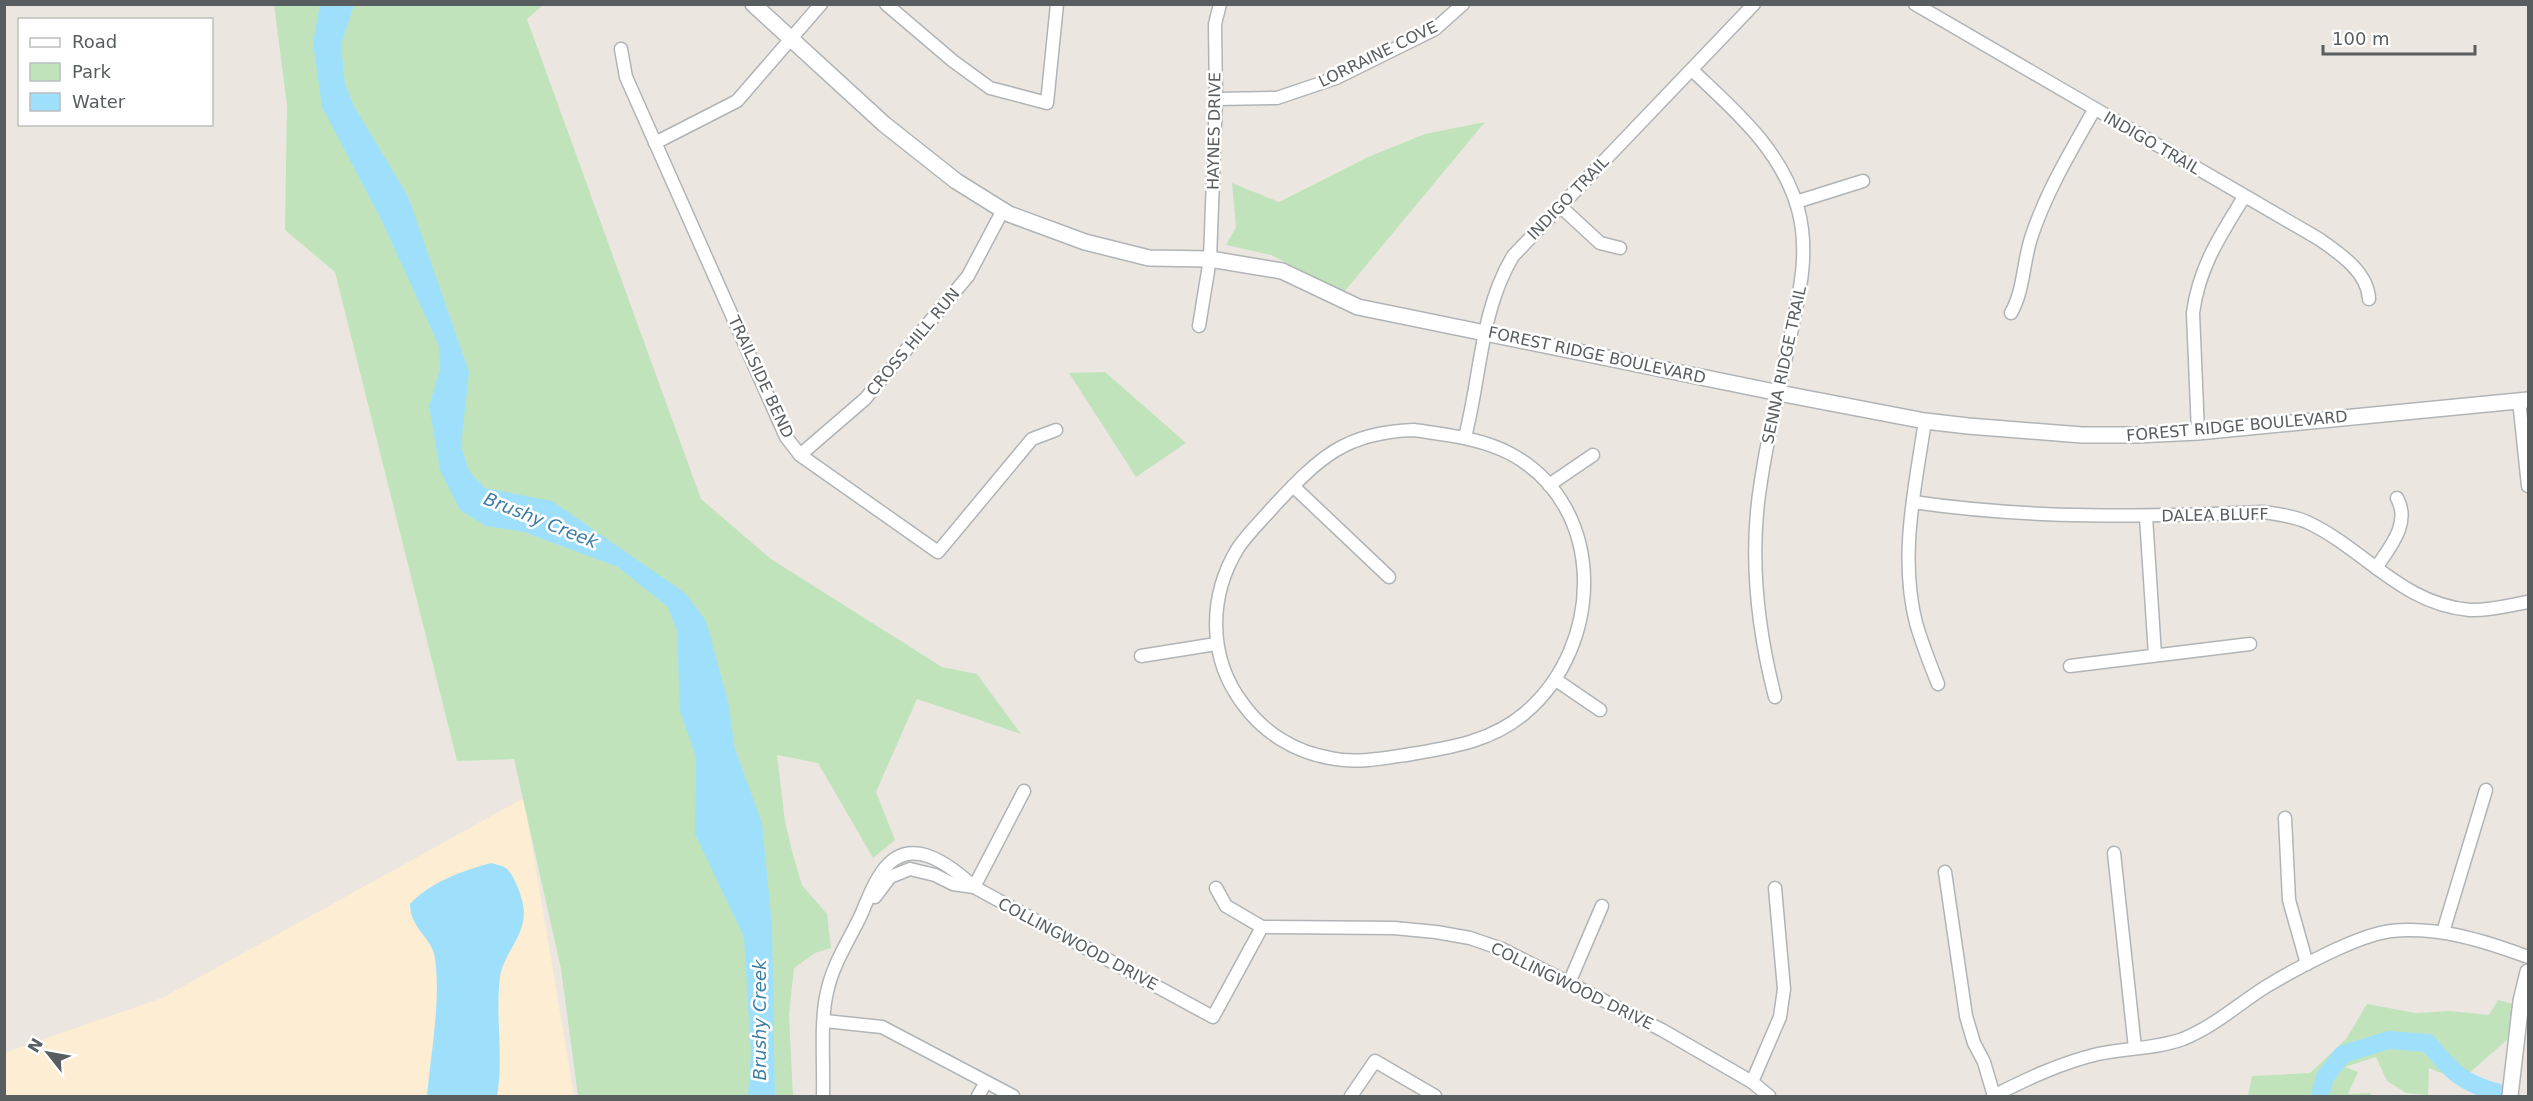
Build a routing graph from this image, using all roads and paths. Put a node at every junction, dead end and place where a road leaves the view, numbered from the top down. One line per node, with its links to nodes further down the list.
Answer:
1 (753, 4): 9 (street, FOREST RIDGE BOULEVARD)
2 (820, 4): 9 (street)
3 (886, 4): 4 (street)
4 (1057, 4)
5 (1220, 4): 12 (street, HAYNES DRIVE)
6 (1463, 4): 12 (street, LORRAINE COVE)
7 (1754, 4): 11 (street, INDIGO TRAIL)
8 (1915, 4): 13 (street, INDIGO TRAIL)
9 (792, 39): 14 (street); 19 (street, FOREST RIDGE BOULEVARD)
10 (621, 50): 14 (street, TRAILSIDE BEND)
11 (1692, 70): 17 (street, SENNA RIDGE TRAIL); 18 (street, INDIGO TRAIL)
12 (1216, 99): 21 (street, HAYNES DRIVE)
13 (2094, 110): 16 (street, INDIGO TRAIL); 23 (street)
14 (655, 143): 32 (street, TRAILSIDE BEND)
15 (1863, 181): 17 (street)
16 (2244, 197): 22 (street, INDIGO TRAIL); 30 (street)
17 (1796, 202): 26 (street, SENNA RIDGE TRAIL)
18 (1560, 206): 20 (street); 25 (street, INDIGO TRAIL)
19 (1003, 210): 21 (street, FOREST RIDGE BOULEVARD); 32 (street, CROSS HILL RUN)
20 (1620, 248)
21 (1210, 259): 24 (street, HAYNES DRIVE); 25 (street, FOREST RIDGE BOULEVARD)
22 (2369, 299)
23 (2011, 313)
24 (1199, 326)
25 (1485, 332): 26 (street, FOREST RIDGE BOULEVARD); 31 (street, INDIGO TRAIL)
26 (1779, 393): 28 (street, FOREST RIDGE BOULEVARD); 50 (street, SENNA RIDGE TRAIL)
27 (2524, 400): 30 (street, FOREST RIDGE BOULEVARD); 36 (street)
28 (1925, 421): 30 (street, FOREST RIDGE BOULEVARD); 38 (street)
29 (1056, 430): 32 (street, TRAILSIDE BEND)
30 (2198, 432)
31 (1465, 437): 34 (street); 35 (street)
32 (800, 455)
33 (1593, 455): 34 (street)
34 (1549, 485): 48 (street)
35 (1293, 486): 41 (street); 43 (street)
36 (2529, 486)
37 (2397, 498): 40 (street)
38 (1912, 502): 39 (street, DALEA BLUFF); 49 (street)
39 (2146, 517): 40 (street, DALEA BLUFF); 45 (street)
40 (2376, 568): 42 (street, DALEA BLUFF)
41 (1389, 577)
42 (2529, 602)
43 (1216, 644): 46 (street); 48 (street)
44 (2250, 645): 45 (street)
45 (2155, 655): 47 (street)
46 (1141, 656)
47 (2070, 666)
48 (1556, 680): 51 (street)
49 (1938, 684)
50 (1775, 697)
51 (1600, 710)
52 (2486, 790): 63 (street)
53 (1024, 791): 57 (street)
54 (2285, 818): 65 (street)
55 (2114, 853): 69 (street)
56 (1946, 872): 78 (street)
57 (974, 887): 61 (street, COLLINGWOOD DRIVE); 61 (street, COLLINGWOOD DRIVE); 62 (street, COLLINGWOOD DRIVE)
58 (1216, 888): 62 (street)
59 (1775, 888): 71 (street)
60 (1602, 906): 67 (street)
61 (859, 918): 68 (street, COLLINGWOOD DRIVE)
62 (1262, 927): 67 (street, COLLINGWOOD DRIVE)
63 (2443, 932): 64 (street); 65 (street)
64 (2529, 957)
65 (2307, 964): 69 (street)
66 (2529, 972): 79 (street)
67 (1569, 983): 71 (street, COLLINGWOOD DRIVE)
68 (825, 1021): 70 (street); 72 (street, COLLINGWOOD DRIVE)
69 (2135, 1048): 78 (street)
70 (986, 1082): 73 (street); 74 (street)
71 (1752, 1082): 77 (street, COLLINGWOOD DRIVE)
72 (823, 1096)
73 (978, 1096)
74 (1012, 1096)
75 (1351, 1096): 76 (street)
76 (1435, 1096)
77 (1769, 1096)
78 (1993, 1096)
79 (2510, 1096)

